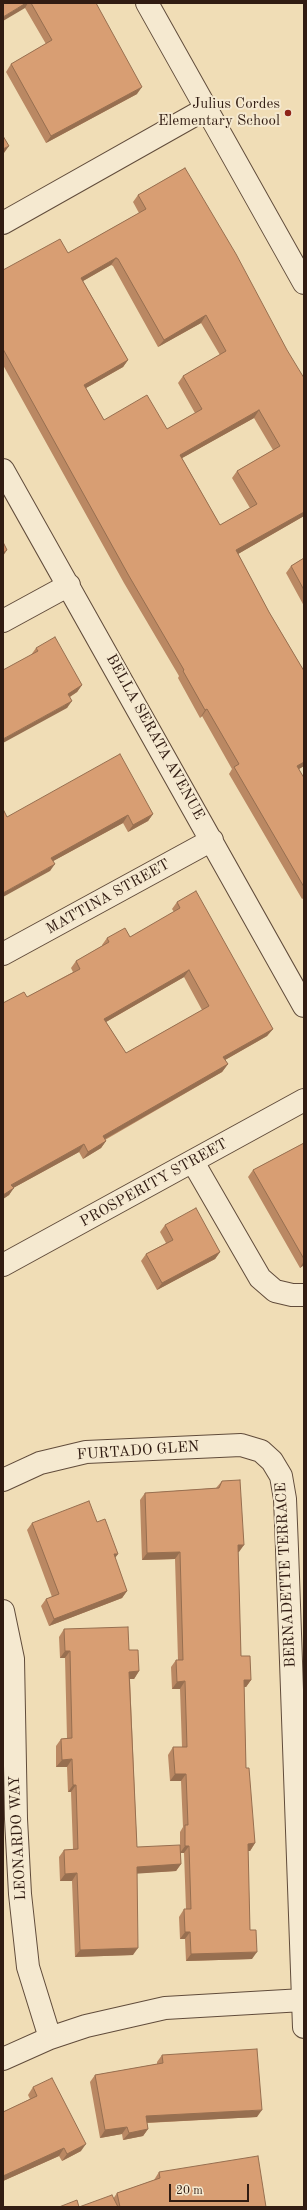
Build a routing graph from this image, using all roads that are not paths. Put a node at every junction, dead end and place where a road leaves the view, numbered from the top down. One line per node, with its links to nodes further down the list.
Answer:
1 (147, 3): 2 (street)
2 (207, 108): 3 (street); 4 (street)
3 (3, 223)
4 (304, 283)
5 (3, 470): 6 (street, BELLA SERATA AVENUE)
6 (69, 585): 7 (street); 8 (street, BELLA SERATA AVENUE)
7 (3, 622)
8 (212, 840): 9 (street, MATTINA STREET); 10 (street, BELLA SERATA AVENUE)
9 (3, 954)
10 (304, 1006)
11 (304, 1100): 12 (street, PROSPERITY STREET)
12 (193, 1162): 13 (street, PROSPERITY STREET); 14 (street)
13 (3, 1265)
14 (304, 1295)
15 (272, 1462): 16 (street, FURTADO GLEN); 18 (street, BERNADETTE TERRACE)
16 (3, 1480)
17 (3, 1611): 20 (street, LEONARDO WAY)
18 (302, 2000): 19 (street, BERNADETTE TERRACE); 20 (street)
19 (304, 2027)
20 (50, 2038): 21 (street)
21 (3, 2059)

